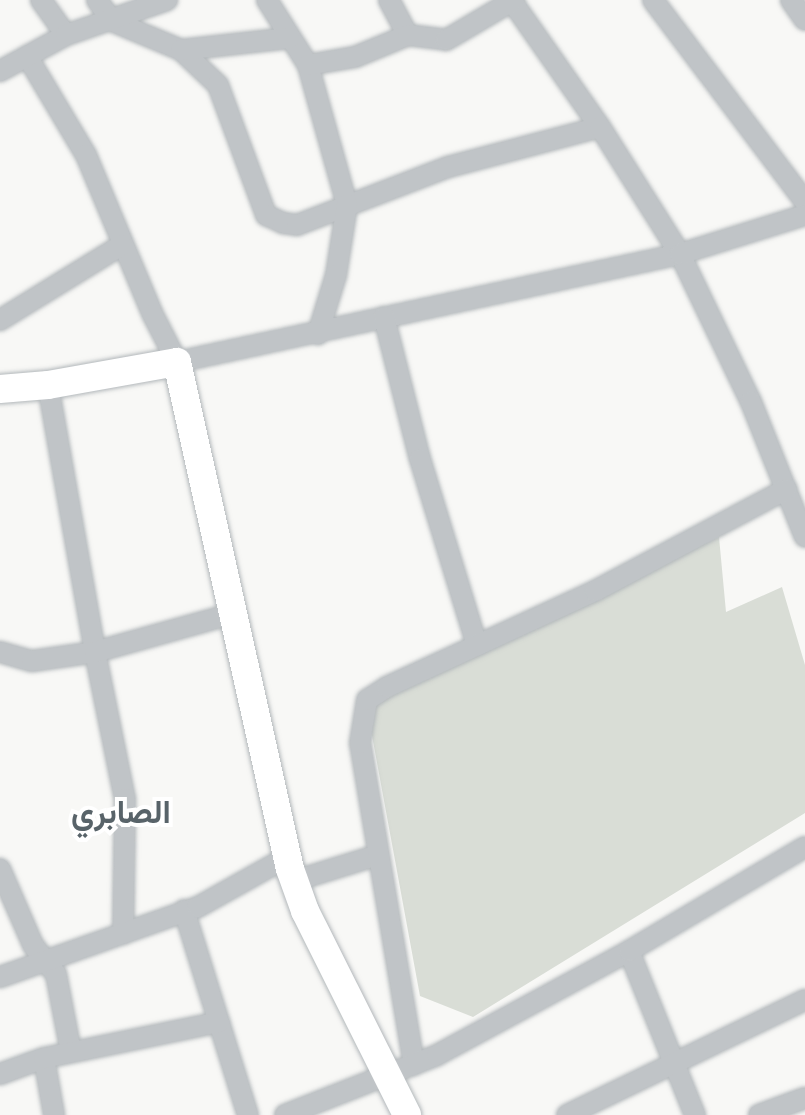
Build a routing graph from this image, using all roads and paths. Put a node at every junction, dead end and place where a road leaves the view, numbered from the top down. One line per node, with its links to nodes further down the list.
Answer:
1 (41, 0): 11 (street)
2 (97, 0): 10 (street)
3 (167, 0): 10 (street)
4 (267, 0): 13 (street)
5 (389, 0): 12 (street)
6 (512, 0): 12 (street); 18 (street)
7 (653, 0): 19 (street)
8 (791, 0): 9 (street)
9 (805, 20)
10 (112, 21): 11 (street); 14 (street)
11 (66, 35): 15 (street)
12 (408, 35): 16 (street)
13 (289, 38): 14 (street); 16 (street)
14 (181, 50): 20 (street)
15 (27, 56): 17 (street); 22 (street)
16 (308, 65): 20 (street)
17 (0, 71)
18 (600, 127): 20 (street); 23 (street)
19 (805, 202)
20 (347, 205): 26 (street)
21 (805, 215): 23 (street)
22 (122, 245): 25 (street); 27 (street)
23 (680, 254): 24 (street); 30 (street)
24 (384, 317): 26 (street); 33 (street)
25 (0, 320)
26 (318, 334): 27 (street)
27 (177, 362): 28 (street); 32 (street)
28 (48, 385): 29 (street); 35 (street)
29 (0, 389)
30 (787, 489): 31 (street); 33 (street)
31 (805, 537)
32 (231, 614): 35 (street); 39 (street)
33 (477, 646): 37 (street)
34 (0, 652): 35 (street)
35 (95, 652): 41 (street)
36 (805, 847): 42 (street)
37 (378, 855): 39 (street); 50 (street)
38 (0, 869): 43 (street)
39 (291, 869): 40 (street); 51 (street)
40 (184, 910): 41 (street); 46 (street)
41 (123, 934): 43 (street)
42 (629, 951): 49 (street); 50 (street)
43 (45, 958): 44 (street); 47 (street)
44 (0, 977)
45 (805, 1000): 49 (street)
46 (219, 1022): 47 (street); 56 (street)
47 (71, 1052): 48 (street)
48 (44, 1058): 52 (street); 55 (street)
49 (672, 1061): 59 (street); 60 (street)
50 (414, 1065): 51 (street)
51 (387, 1073): 54 (street); 58 (street)
52 (0, 1074)
53 (805, 1098): 61 (street)
54 (321, 1109): 57 (street)
55 (54, 1115)
56 (248, 1115)
57 (285, 1115)
58 (407, 1115)
59 (567, 1115)
60 (695, 1115)
61 (759, 1115)

